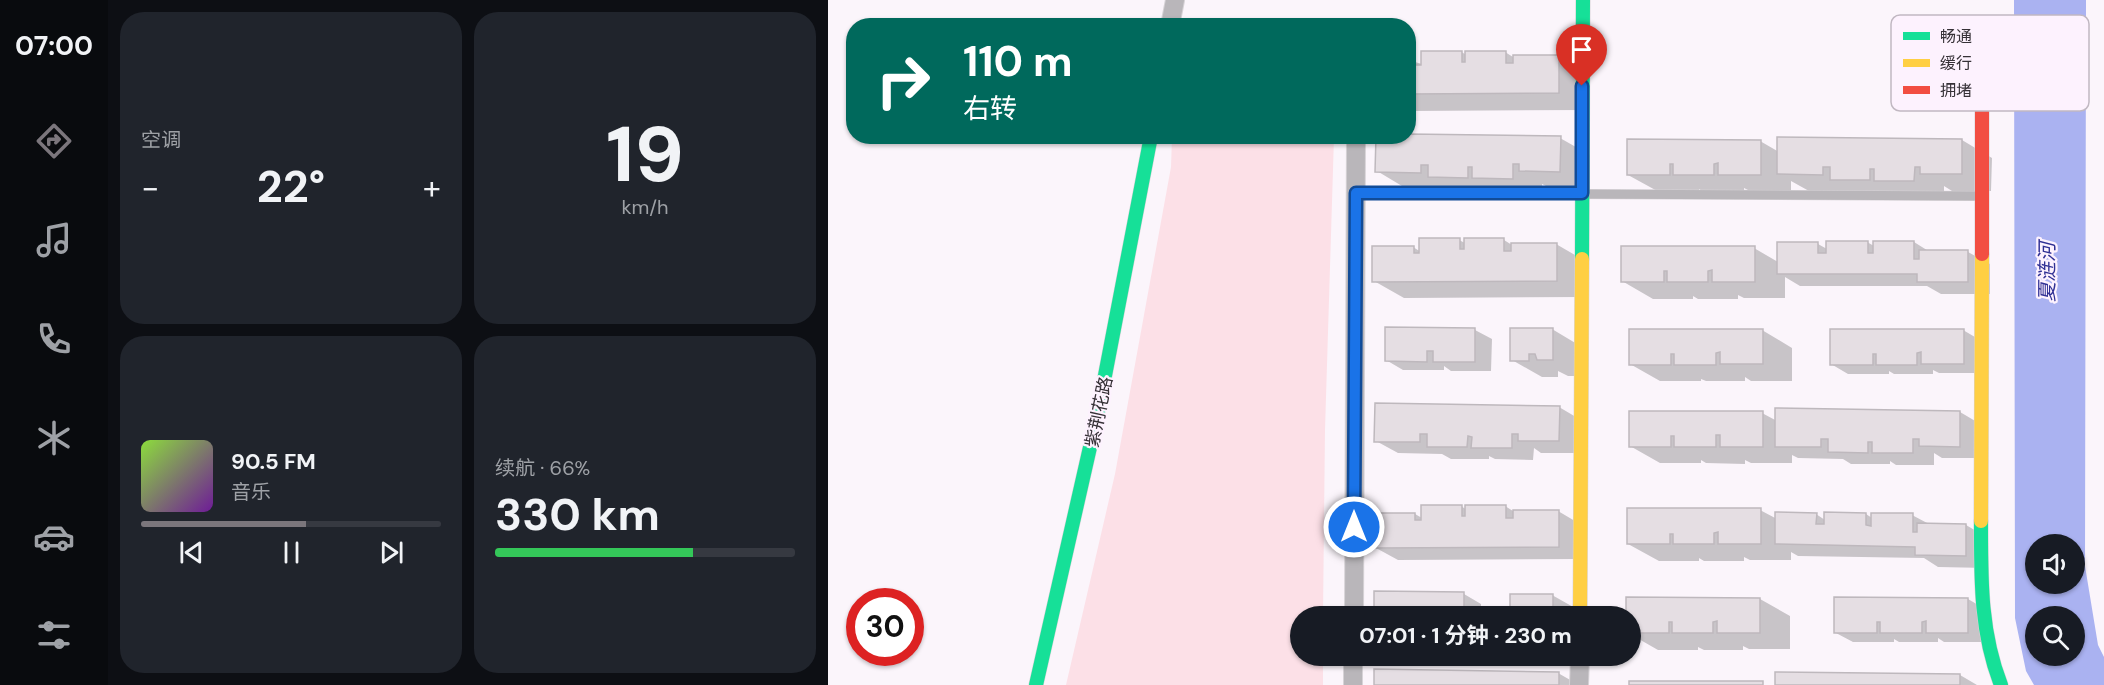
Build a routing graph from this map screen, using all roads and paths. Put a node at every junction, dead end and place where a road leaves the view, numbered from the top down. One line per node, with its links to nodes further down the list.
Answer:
1 (1175, 0): 3 (street)
2 (1583, 0): 8 (street)
3 (1172, 18)
4 (1982, 111): 9 (street)
5 (1150, 144): 14 (street, 紫荆花路)
6 (1356, 144): 7 (street)
7 (1356, 193): 8 (lane); 10 (street)
8 (1582, 193): 9 (lane); 11 (street)
9 (1982, 196): 17 (street)
10 (1354, 606)
11 (1580, 606)
12 (1353, 666): 15 (street)
13 (1580, 666): 16 (street)
14 (1036, 685)
15 (1353, 685)
16 (1580, 685)
17 (2001, 685)

